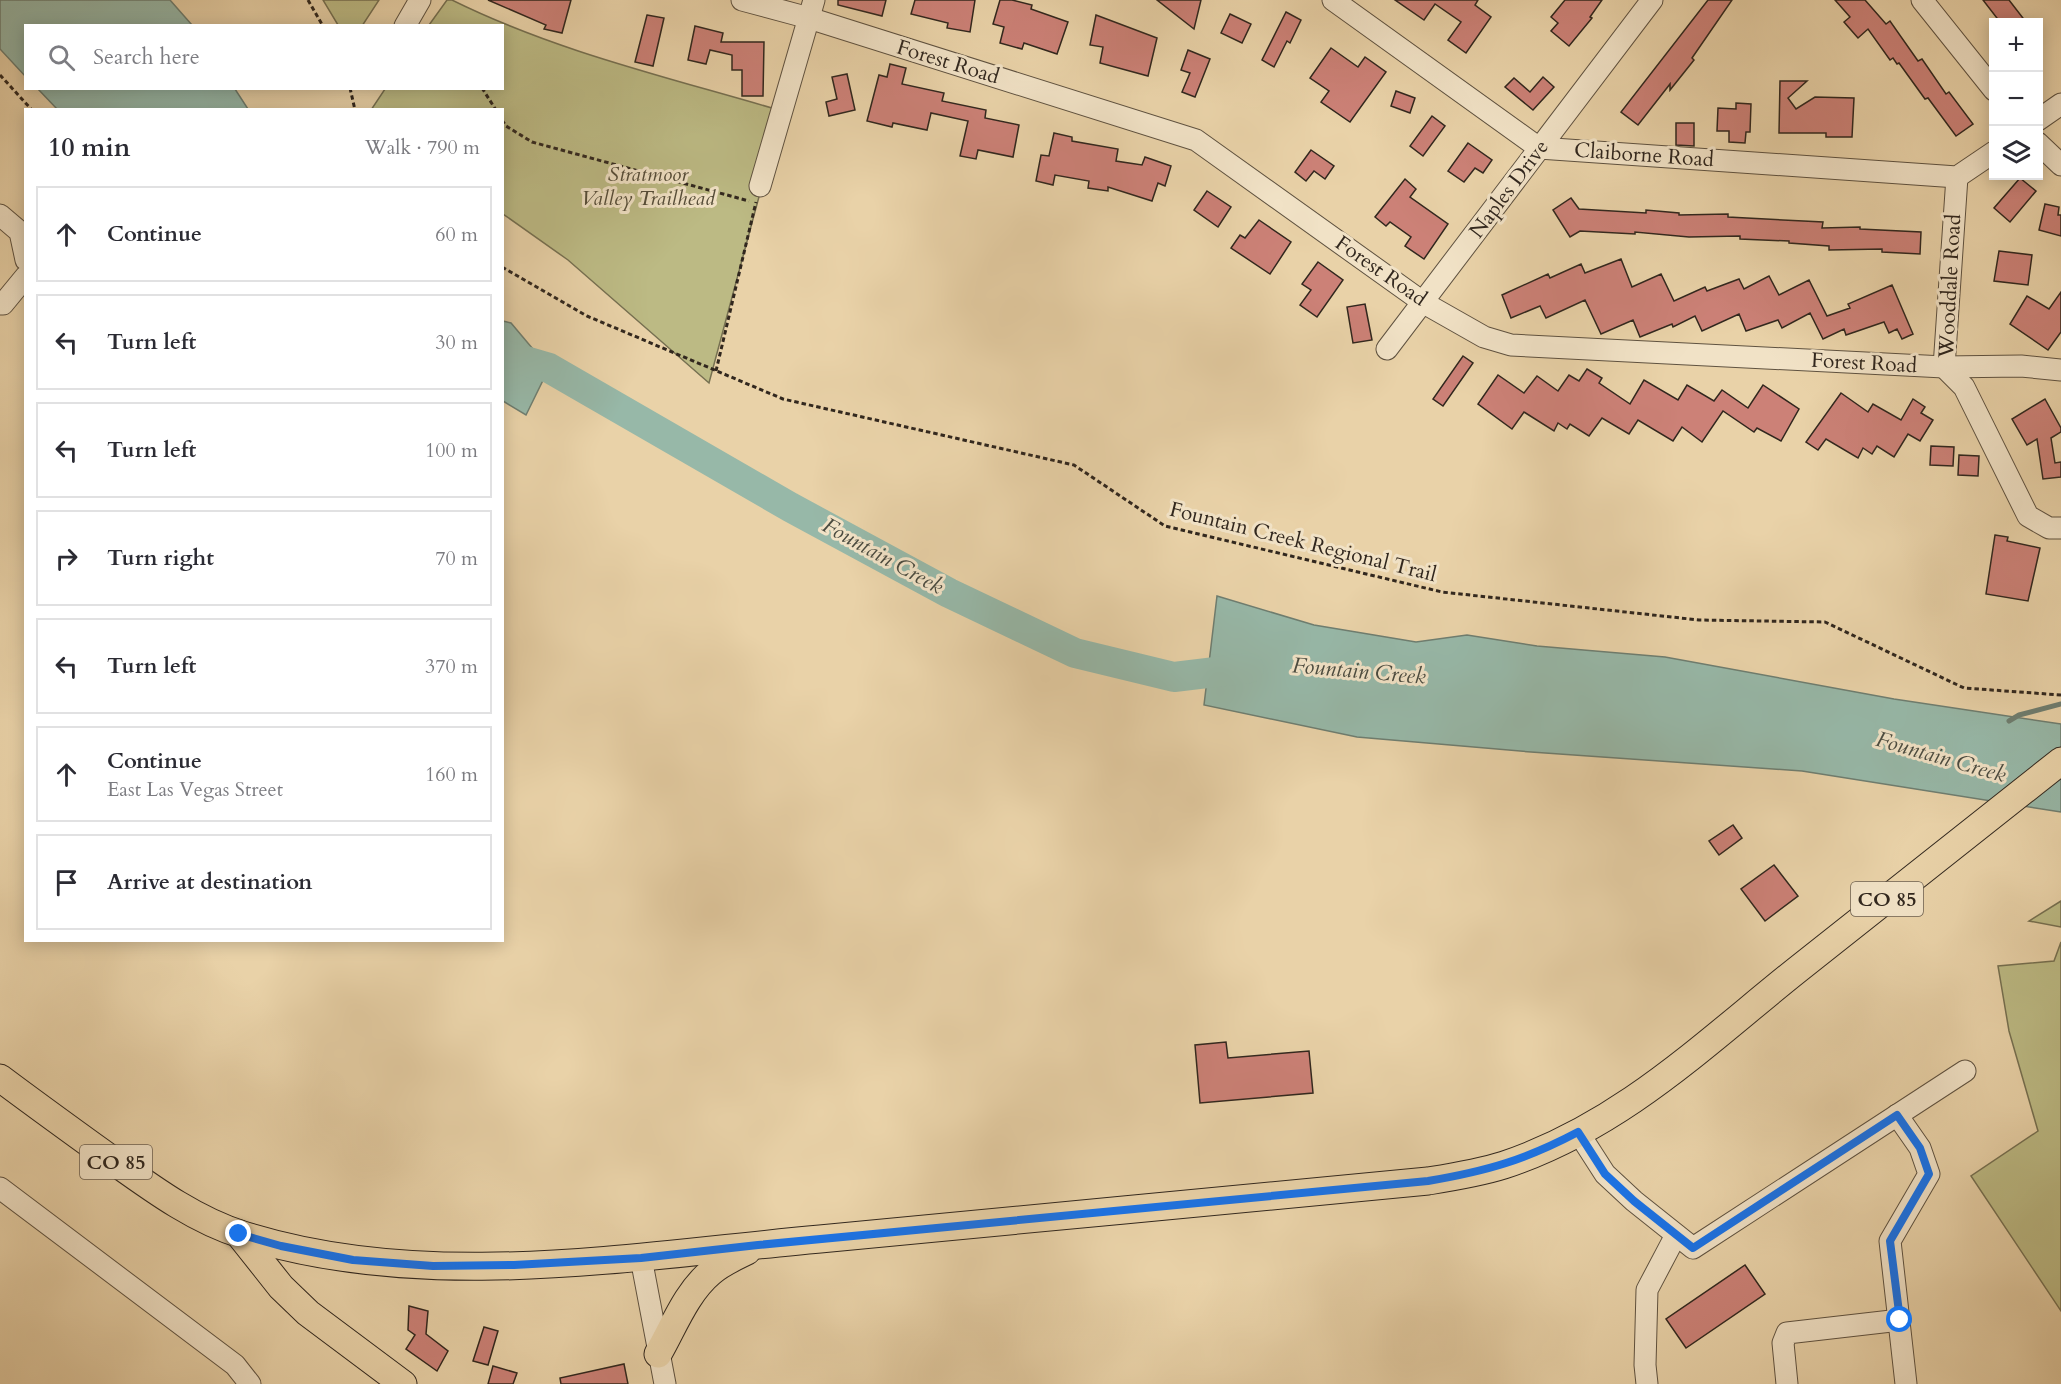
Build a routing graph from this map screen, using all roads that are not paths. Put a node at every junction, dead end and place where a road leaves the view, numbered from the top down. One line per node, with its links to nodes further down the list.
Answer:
1 (420, 0): 7 (street)
2 (742, 0): 6 (street, Forest Road)
3 (1333, 0): 11 (street)
4 (1652, 0): 11 (street, Naples Drive)
5 (1922, 0): 8 (street)
6 (812, 9): 16 (street); 20 (street, Forest Road)
7 (406, 24)
8 (1989, 84)
9 (2061, 104): 10 (street)
10 (2043, 117)
11 (1539, 148): 15 (street, Claiborne Road); 20 (street, Naples Drive)
12 (2043, 148): 14 (street)
13 (1989, 155): 15 (street)
14 (2061, 165)
15 (1957, 177): 23 (street, Wooddale Road)
16 (758, 194)
17 (0, 215): 18 (street)
18 (24, 251)
19 (24, 278): 21 (street)
20 (1424, 303): 22 (street, Naples Drive); 23 (street, Forest Road)
21 (0, 304)
22 (1387, 349)
23 (1944, 367): 24 (street, Forest Road); 25 (street, Wooddale Road)
24 (2061, 370)
25 (2061, 528)
26 (2061, 761): 30 (main road, CO 85)
27 (1965, 1071): 29 (street)
28 (0, 1078): 32 (main road, CO 85)
29 (1897, 1115): 33 (street); 36 (street)
30 (1578, 1132): 33 (street); 34 (main road, CO 85)
31 (0, 1188): 38 (street)
32 (239, 1234): 35 (main road, CO 85); 39 (main road)
33 (1676, 1235): 41 (street)
34 (758, 1245): 35 (main road, CO 85); 37 (main road)
35 (641, 1258): 37 (street)
36 (1900, 1320): 42 (street); 43 (street)
37 (658, 1354): 40 (street)
38 (250, 1384)
39 (403, 1384)
40 (665, 1384)
41 (1647, 1384)
42 (1787, 1384)
43 (1906, 1384)

